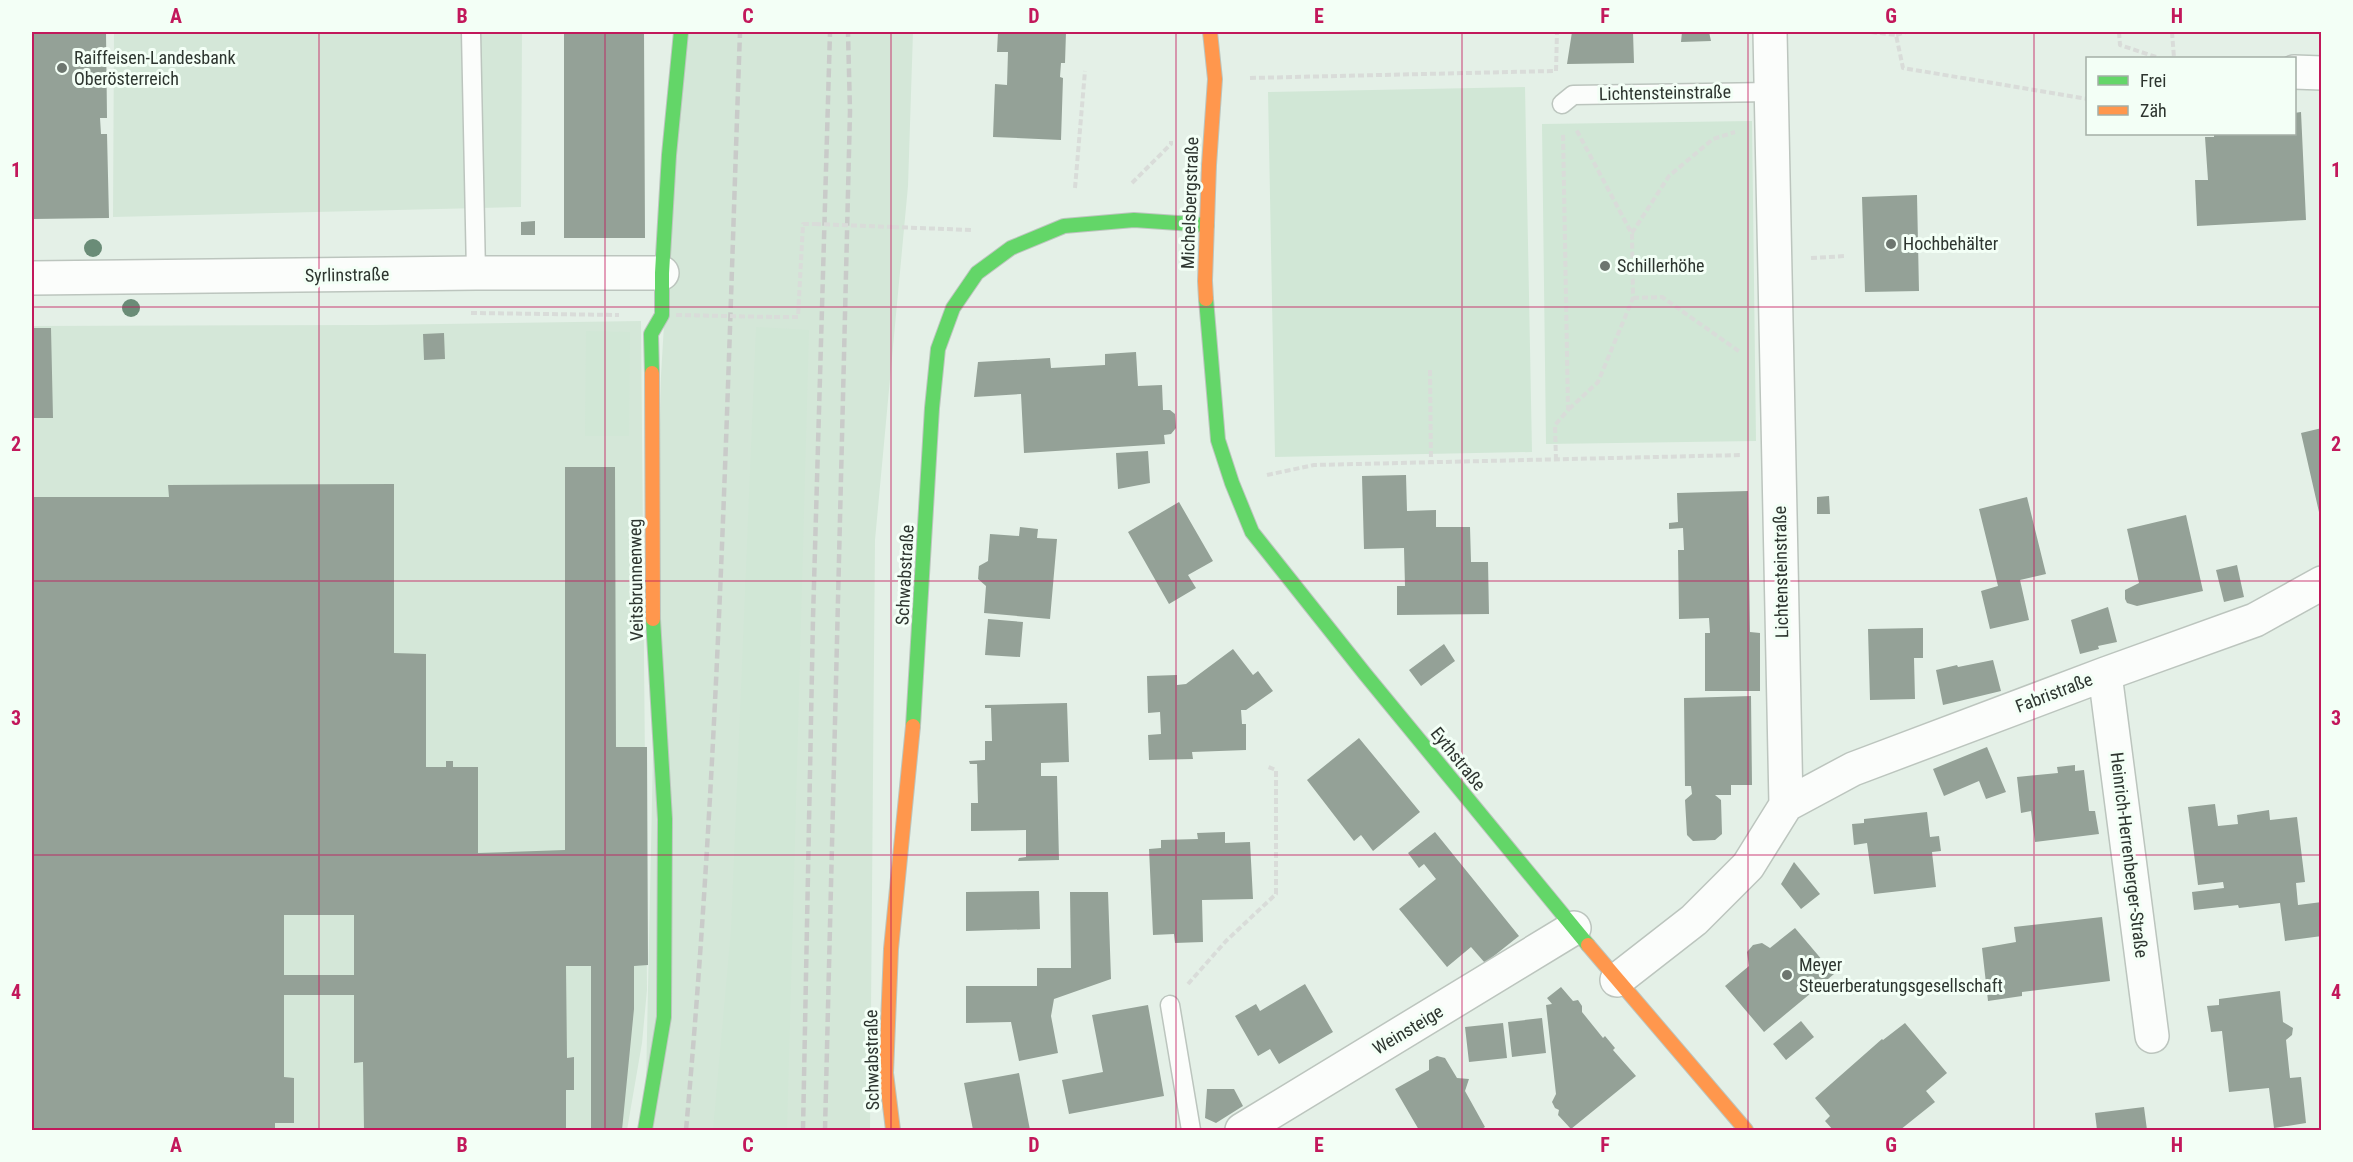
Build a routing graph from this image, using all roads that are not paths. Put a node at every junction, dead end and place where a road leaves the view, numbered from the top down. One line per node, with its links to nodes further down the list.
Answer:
1 (471, 32): 10 (lane)
2 (681, 32): 11 (street, Veitsbrunnenweg)
3 (1210, 32): 9 (street, Michelsbergstraße)
4 (1770, 32): 8 (street, Lichtensteinstraße)
5 (2296, 72): 6 (street)
6 (2322, 74)
7 (1568, 99): 8 (lane, Lichtensteinstraße)
8 (1772, 105): 16 (street, Lichtensteinstraße)
9 (1208, 225): 13 (street, Michelsbergstraße); 22 (street, Schwabstraße)
10 (476, 273): 11 (street, Syrlinstraße); 12 (street, Syrlinstraße)
11 (662, 273): 21 (street, Veitsbrunnenweg)
12 (32, 278)
13 (1212, 375): 17 (street, Eythstraße)
14 (2322, 583): 15 (street, Fabristraße)
15 (2105, 674): 16 (street, Fabristraße); 20 (street, Heinrich-Herrenberger-Straße)
16 (1786, 805): 18 (street)
17 (1574, 928): 18 (street, Eythstraße); 24 (street, Weinsteige)
18 (1617, 980): 25 (street, Eythstraße)
19 (1170, 1005): 23 (lane)
20 (2152, 1036)
21 (645, 1131)
22 (893, 1131)
23 (1191, 1131)
24 (1242, 1131)
25 (1746, 1131)

